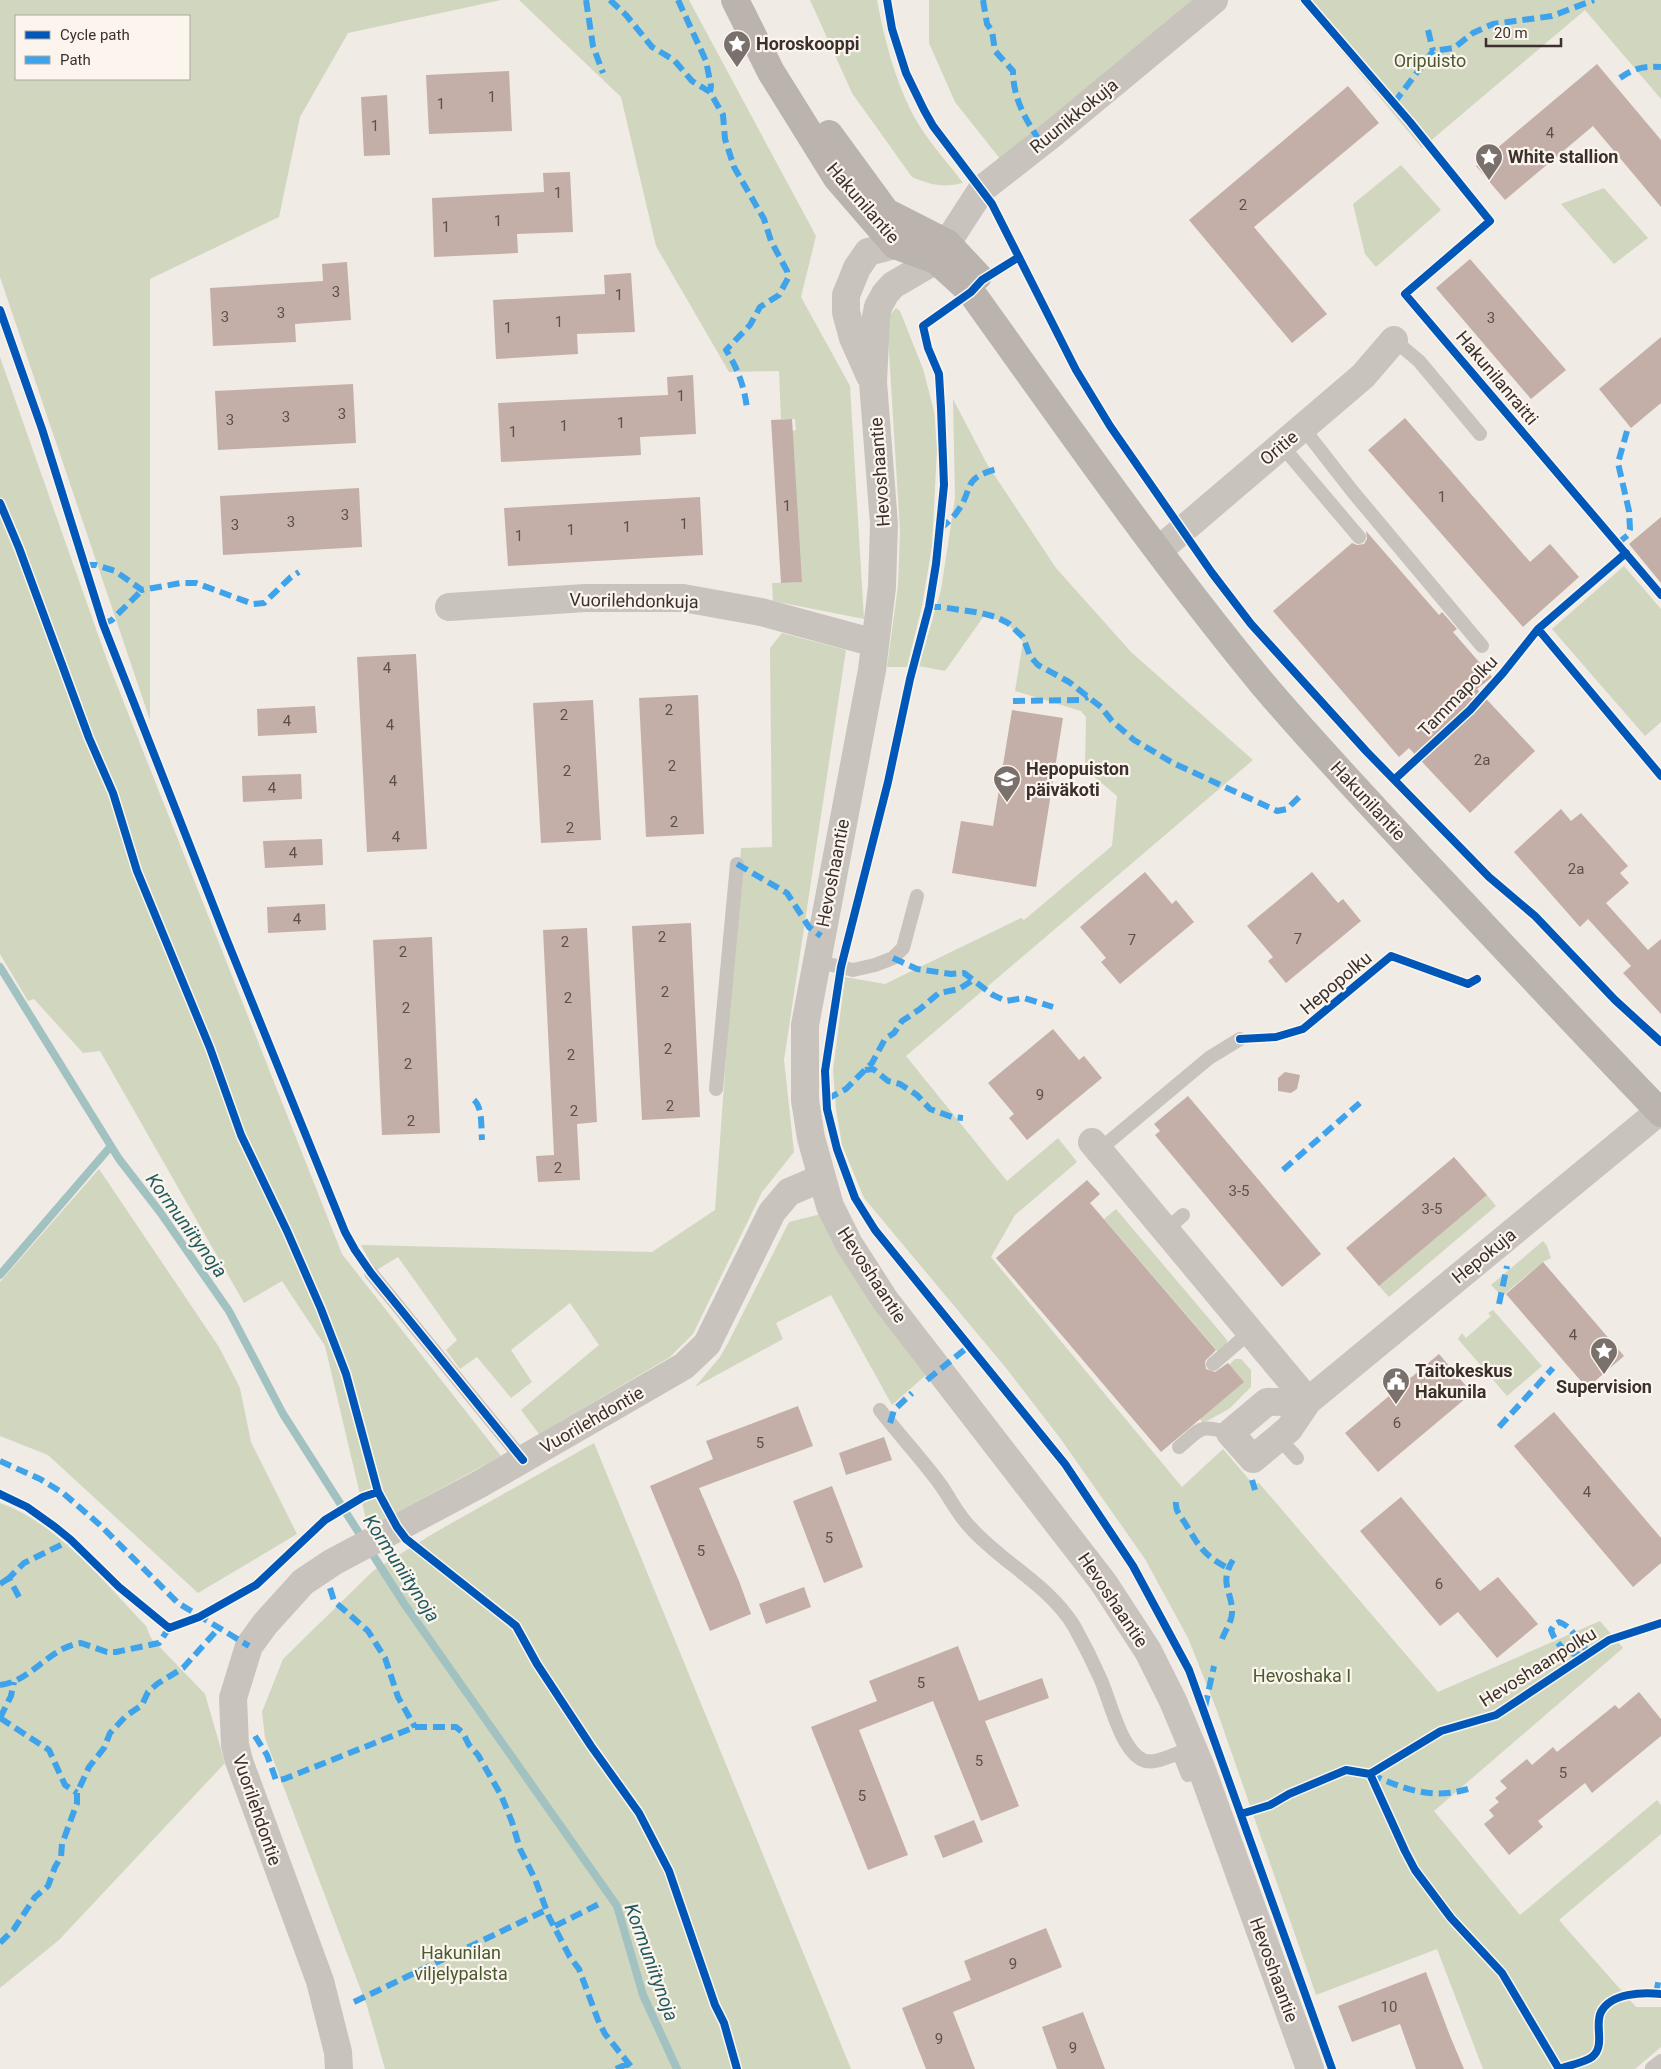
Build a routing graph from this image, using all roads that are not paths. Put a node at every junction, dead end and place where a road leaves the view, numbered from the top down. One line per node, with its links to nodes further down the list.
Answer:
1 (736, 0): 4 (main road, Hakunilantie)
2 (752, 0): 5 (main road, Hakunilantie)
3 (1214, 0): 5 (street, Ruunikkokuja)
4 (895, 245): 5 (street, Hevoshaantie); 7 (street, Hevoshaantie)
5 (942, 252): 7 (street, Hevoshaantie); 12 (main road, Hakunilantie)
6 (1394, 340): 8 (street, Oritie); 9 (lane)
7 (873, 382): 14 (street, Hevoshaantie)
8 (1303, 428): 10 (street, Oritie); 15 (lane)
9 (1480, 434)
10 (1282, 446): 11 (lane); 12 (street, Oritie)
11 (1360, 537)
12 (1159, 550): 21 (main road, Hakunilantie)
13 (449, 607): 14 (street, Vuorilehdonkuja)
14 (875, 643): 18 (street, Hevoshaantie)
15 (1482, 646)
16 (736, 864): 20 (lane)
17 (917, 896): 18 (lane)
18 (816, 961): 23 (street, Hevoshaantie)
19 (1240, 1038): 22 (lane)
20 (716, 1089)
21 (1660, 1111): 27 (street, Hepokuja)
22 (1096, 1146): 25 (street)
23 (822, 1178): 33 (street, Vuorilehdontie); 34 (street, Hevoshaantie)
24 (372, 1273): 33 (lane)
25 (1250, 1332): 26 (lane); 27 (street)
26 (1213, 1364)
27 (1308, 1401): 29 (street); 30 (street, Hepokuja)
28 (880, 1410): 34 (lane)
29 (1230, 1433): 30 (street, Hepokuja); 31 (lane)
30 (1279, 1438): 32 (lane)
31 (1179, 1447)
32 (1297, 1458)
33 (523, 1460): 35 (street, Vuorilehdontie)
34 (1202, 1770): 36 (street, Hevoshaantie)
35 (340, 2069)
36 (1310, 2069)

